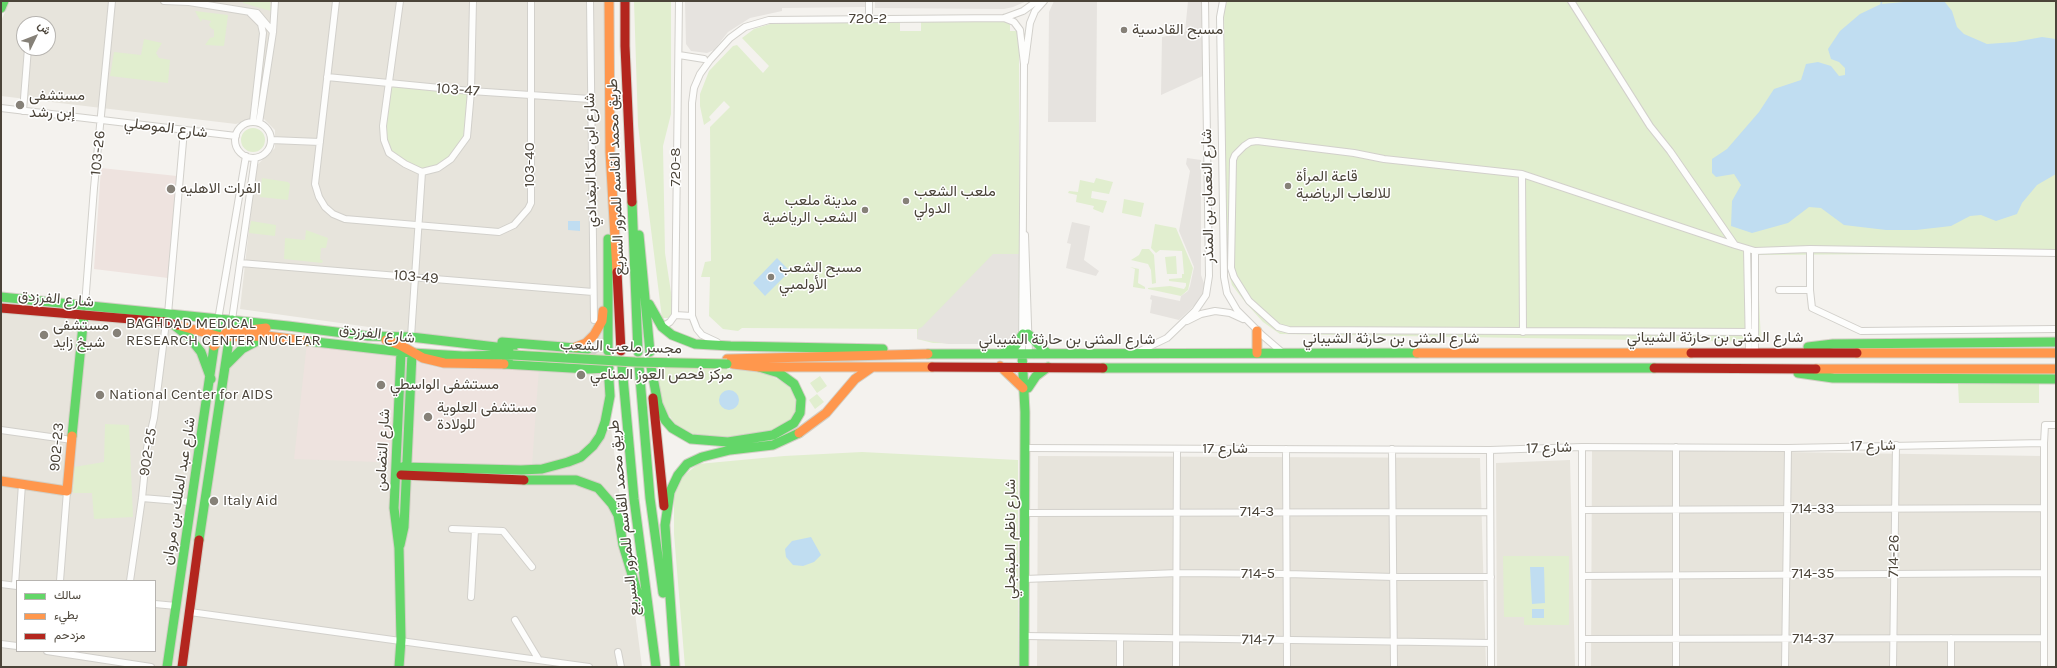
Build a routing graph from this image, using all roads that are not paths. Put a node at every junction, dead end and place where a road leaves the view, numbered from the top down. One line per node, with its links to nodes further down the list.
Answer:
1 (4, 1): 21 (main road)
2 (112, 1): 41 (street, 103-26)
3 (164, 1): 20 (street)
4 (234, 1): 22 (street)
5 (275, 1): 29 (street)
6 (336, 1): 34 (street, 103-40)
7 (400, 1): 35 (street)
8 (473, 1): 36 (street)
9 (531, 1): 37 (street, 103-40)
10 (590, 1): 38 (street, شارع ابن ملكا البغدادي)
11 (609, 1): 48 (main road, طريق محمد القاسم للمرور السريع)
12 (624, 1): 47 (main road, طريق محمد القاسم للمرور السريع)
13 (679, 1): 30 (street, 720-8)
14 (869, 1): 27 (street)
15 (1037, 1): 23 (street, 720-2)
16 (1044, 1): 23 (street)
17 (1205, 1): 77 (street, شارع النعمان بن المنذر)
18 (1223, 1): 76 (street, شارع النعمان بن المنذر)
19 (1571, 1): 54 (street)
20 (189, 2): 22 (street)
21 (1, 8)
22 (230, 8): 24 (street)
23 (1032, 9): 25 (street, 720-2); 33 (street)
24 (249, 12): 29 (street); 42 (street)
25 (1017, 14): 26 (street, 720-2); 28 (street)
26 (1004, 18): 27 (street, 720-2); 28 (street)
27 (869, 19): 32 (street, 720-2)
28 (1017, 24): 33 (street)
29 (273, 32): 42 (street)
30 (679, 55): 32 (street); 70 (street, 720-8)
31 (27, 56): 40 (street)
32 (707, 60): 71 (street, 720-8)
33 (1024, 64): 84 (street)
34 (327, 77): 35 (street, 103-47); 46 (street, 103-40)
35 (389, 84): 36 (street, 103-47); 51 (street)
36 (471, 91): 37 (street, 103-47); 51 (street)
37 (530, 95): 38 (street, 103-47); 53 (street, 103-40)
38 (590, 99): 64 (street, شارع ابن ملكا البغدادي)
39 (1, 108): 40 (street, شارع الموصلي)
40 (23, 111): 41 (street, شارع الموصلي)
41 (102, 120): 43 (street, شارع الموصلي); 67 (street, 103-26)
42 (256, 123): 44 (street); 45 (street)
43 (184, 130): 44 (street, شارع الموصلي); 72 (street, 902-25)
44 (236, 136): 49 (street)
45 (271, 140): 46 (street); 50 (street)
46 (320, 142): 53 (street, 103-40)
47 (629, 150): 66 (main road); 97 (main road, طريق محمد القاسم للمرور السريع)
48 (610, 152): 61 (main road); 95 (main road, طريق محمد القاسم للمرور السريع)
49 (246, 156): 50 (street); 73 (street)
50 (255, 158): 59 (street)
51 (422, 172): 53 (street)
52 (1522, 174): 54 (street); 82 (street); 82 (street)
53 (419, 225): 60 (street)
54 (1735, 245): 55 (street)
55 (1747, 249): 57 (street); 83 (street)
56 (1810, 249): 57 (street); 58 (street); 63 (street)
57 (1755, 251): 83 (street)
58 (2056, 253)
59 (240, 263): 60 (street, 103-49); 74 (street)
60 (415, 277): 64 (street, 103-49); 88 (street)
61 (607, 285): 91 (main road); 94 (main road)
62 (1779, 290): 63 (street)
63 (1810, 290): 80 (street)
64 (593, 292): 75 (street, شارع ابن ملكا البغدادي)
65 (1, 297): 67 (main road, شارع الفرزدق)
66 (646, 298): 79 (main road); 98 (main road)
67 (85, 305): 72 (main road, شارع الفرزدق)
68 (1, 308): 69 (main road, شارع الفرزدق)
69 (84, 315): 72 (main road, شارع الفرزدق); 127 (main road, 902-23)
70 (675, 315): 71 (street); 79 (street)
71 (692, 316): 90 (street, 720-8)
72 (168, 319): 73 (main road, شارع الفرزدق); 87 (main road, شارع الفرزدق); 122 (main road); 145 (street, 902-25)
73 (218, 320): 74 (main road, شارع الفرزدق); 87 (main road, شارع عبد الملك بن مروان)
74 (232, 320): 78 (main road, شارع الفرزدق); 87 (main road, شارع عبد الملك بن مروان)
75 (594, 320)
76 (1246, 320): 77 (street); 81 (street, شارع النعمان بن المنذر)
77 (1181, 324): 108 (street, شارع النعمان بن المنذر)
78 (288, 326): 86 (main road, شارع الفرزدق); 87 (main road)
79 (662, 327): 90 (main road)
80 (2056, 329)
81 (1257, 331): 101 (main road); 102 (street, شارع النعمان بن المنذر)
82 (1523, 332): 83 (street)
83 (1752, 332): 99 (street)
84 (1025, 334): 105 (main road); 106 (street); 107 (main road)
85 (266, 336): 87 (main road, شارع الفرزدق); 93 (main road, شارع الفرزدق); 110 (main road)
86 (368, 336): 88 (main road, شارع الفرزدق); 93 (main road)
87 (222, 338): 110 (main road, شارع عبد الملك بن مروان); 122 (main road, شارع عبد الملك بن مروان)
88 (413, 338): 91 (main road); 96 (main road, شارع الفرزدق)
89 (2056, 342): 100 (main road)
90 (730, 346): 104 (main road)
91 (576, 347): 92 (main road)
92 (588, 350)
93 (406, 351): 96 (main road, شارع الفرزدق); 120 (main road); 139 (main road, شارع التضامن); 140 (main road, شارع التضامن)
94 (608, 351)
95 (621, 351)
96 (513, 352): 109 (main road, مجسر ملعب الشعب, bridge)
97 (638, 352)
98 (650, 352)
99 (1752, 352): 100 (main road, شارع المثنى بن حارثة الشيباني); 102 (main road, شارع المثنى بن حارثة الشيباني)
100 (1772, 352): 103 (main road, شارع المثنى بن حارثة الشيباني)
101 (1257, 353): 102 (main road, شارع المثنى بن حارثة الشيباني); 108 (main road, شارع المثنى بن حارثة الشيباني)
102 (1283, 353)
103 (2056, 353)
104 (928, 354): 105 (main road, شارع المثنى بن حارثة الشيباني); 109 (main road, شارع المثنى بن حارثة الشيباني)
105 (1001, 354): 106 (main road, شارع المثنى بن حارثة الشيباني)
106 (1026, 354): 107 (main road, شارع المثنى بن حارثة الشيباني); 116 (main road, شارع ناظم الطبقجلي)
107 (1048, 354): 108 (main road, شارع المثنى بن حارثة الشيباني)
108 (1133, 354)
109 (727, 361): 115 (main road, شارع المثنى بن حارثة الشيباني)
110 (226, 365): 141 (main road, شارع عبد الملك بن مروان)
111 (596, 365): 120 (main road)
112 (622, 366): 195 (main road, طريق محمد القاسم للمرور السريع)
113 (639, 366): 210 (main road, طريق محمد القاسم للمرور السريع)
114 (1000, 366): 116 (main road, شارع المثنى بن حارثة الشيباني); 118 (main road, شارع المثنى بن حارثة الشيباني); 124 (main road)
115 (759, 367): 118 (main road, شارع المثنى بن حارثة الشيباني); 157 (main road)
116 (1025, 367): 117 (main road, شارع المثنى بن حارثة الشيباني); 124 (main road, شارع ناظم الطبقجلي)
117 (1048, 367): 119 (main road, شارع المثنى بن حارثة الشيباني); 124 (main road)
118 (871, 368): 157 (main road)
119 (1760, 368): 121 (main road, شارع المثنى بن حارثة الشيباني); 123 (main road)
120 (588, 369): 140 (main road)
121 (2056, 369)
122 (211, 379): 138 (main road, شارع عبد الملك بن مروان)
123 (2056, 379)
124 (1025, 388): 132 (main road, شارع ناظم الطبقجلي)
125 (2056, 425): 128 (street)
126 (1, 430): 127 (street)
127 (72, 440): 144 (main road, 902-23)
128 (2044, 443): 129 (street, شارع 17); 148 (street)
129 (1896, 445): 133 (street, شارع 17); 147 (street, 714-26)
130 (1582, 447): 131 (street, شارع 17); 137 (street, شارع 17); 150 (street)
131 (1676, 447): 133 (street, شارع 17); 151 (street)
132 (1025, 448): 134 (street, شارع 17); 152 (main road, شارع ناظم الطبقجلي)
133 (1788, 448): 149 (street)
134 (1177, 449): 135 (street, شارع 17); 153 (street)
135 (1286, 449): 136 (street, شارع 17); 154 (street)
136 (1392, 449): 137 (street, شارع 17); 155 (street)
137 (1490, 450): 156 (street)
138 (195, 471): 141 (main road); 146 (main road, شارع عبد الملك بن مروان)
139 (396, 471): 140 (main road); 158 (main road, شارع التضامن)
140 (407, 472): 158 (main road, شارع التضامن); 195 (main road)
141 (209, 473): 162 (main road, شارع عبد الملك بن مروان)
142 (1, 481): 143 (main road)
143 (22, 484): 144 (main road); 174 (street)
144 (67, 491): 175 (street, 902-23)
145 (142, 498): 146 (street); 176 (street, 902-25)
146 (190, 502): 161 (main road, شارع عبد الملك بن مروان)
147 (1895, 508): 148 (street, 714-33); 149 (street, 714-33); 168 (street, 714-26)
148 (2044, 508): 165 (street)
149 (1787, 509): 151 (street, 714-33); 167 (street)
150 (1582, 510): 151 (street, 714-33); 170 (street)
151 (1676, 510): 169 (street)
152 (1024, 512): 153 (street, 714-3); 173 (main road, شارع ناظم الطبقجلي)
153 (1177, 512): 154 (street, 714-3); 164 (street)
154 (1286, 512): 155 (street, 714-3); 166 (street)
155 (1393, 512): 156 (street, 714-3); 171 (street)
156 (1490, 512): 172 (street)
157 (665, 525): 210 (main road)
158 (399, 527): 193 (main road, شارع التضامن)
159 (452, 529): 160 (street)
160 (475, 530): 163 (street); 179 (street)
161 (184, 545): 162 (main road); 181 (main road, شارع عبد الملك بن مروان)
162 (198, 547): 182 (main road, شارع عبد الملك بن مروان)
163 (532, 567)
164 (1178, 573): 166 (street, 714-5); 173 (street, 714-5); 189 (street)
165 (2044, 573): 168 (street, 714-35); 188 (street)
166 (1287, 574): 171 (street, 714-5); 194 (street)
167 (1786, 574): 168 (street, 714-35); 169 (street, 714-35); 192 (street)
168 (1894, 574): 186 (street, 714-26)
169 (1676, 575): 170 (street, 714-35); 191 (street)
170 (1582, 576): 190 (street)
171 (1394, 577): 172 (street, 714-5); 196 (street)
172 (1491, 577): 197 (street)
173 (1024, 579): 184 (main road, شارع ناظم الطبقجلي)
174 (16, 580)
175 (60, 580)
176 (130, 580)
177 (1, 584): 178 (street)
178 (16, 586)
179 (471, 597)
180 (156, 604): 181 (street)
181 (176, 606): 204 (main road, شارع عبد الملك بن مروان)
182 (190, 612): 193 (street); 205 (main road, شارع عبد الملك بن مروان)
183 (515, 620): 202 (street)
184 (1024, 636): 185 (street, 714-7); 211 (main road, شارع ناظم الطبقجلي)
185 (1120, 638): 189 (street, 714-7); 212 (street)
186 (1894, 638): 187 (street, 714-37); 192 (street, 714-37); 220 (street, 714-26)
187 (1951, 638): 188 (street, 714-37); 221 (street)
188 (2044, 638): 222 (street)
189 (1176, 639): 194 (street, 714-7); 213 (street)
190 (1582, 639): 191 (street, 714-37); 217 (street)
191 (1676, 639): 192 (street, 714-37); 218 (street)
192 (1786, 639): 219 (street)
193 (401, 640): 202 (street); 206 (main road, شارع التضامن)
194 (1287, 640): 196 (street, 714-7); 214 (street)
195 (652, 642): 209 (main road, طريق محمد القاسم للمرور السريع)
196 (1394, 642): 197 (street, 714-7); 215 (street)
197 (1491, 643): 216 (street)
198 (1, 644): 199 (street)
199 (16, 646)
200 (54, 652): 203 (street)
201 (618, 652): 208 (street)
202 (540, 660): 207 (street)
203 (151, 667)
204 (167, 667)
205 (182, 667)
206 (399, 667)
207 (589, 667)
208 (621, 667)
209 (656, 667)
210 (674, 667)
211 (1024, 667)
212 (1120, 667)
213 (1176, 667)
214 (1287, 667)
215 (1394, 667)
216 (1491, 667)
217 (1582, 667)
218 (1676, 667)
219 (1785, 667)
220 (1893, 667)
221 (1951, 667)
222 (2044, 667)

